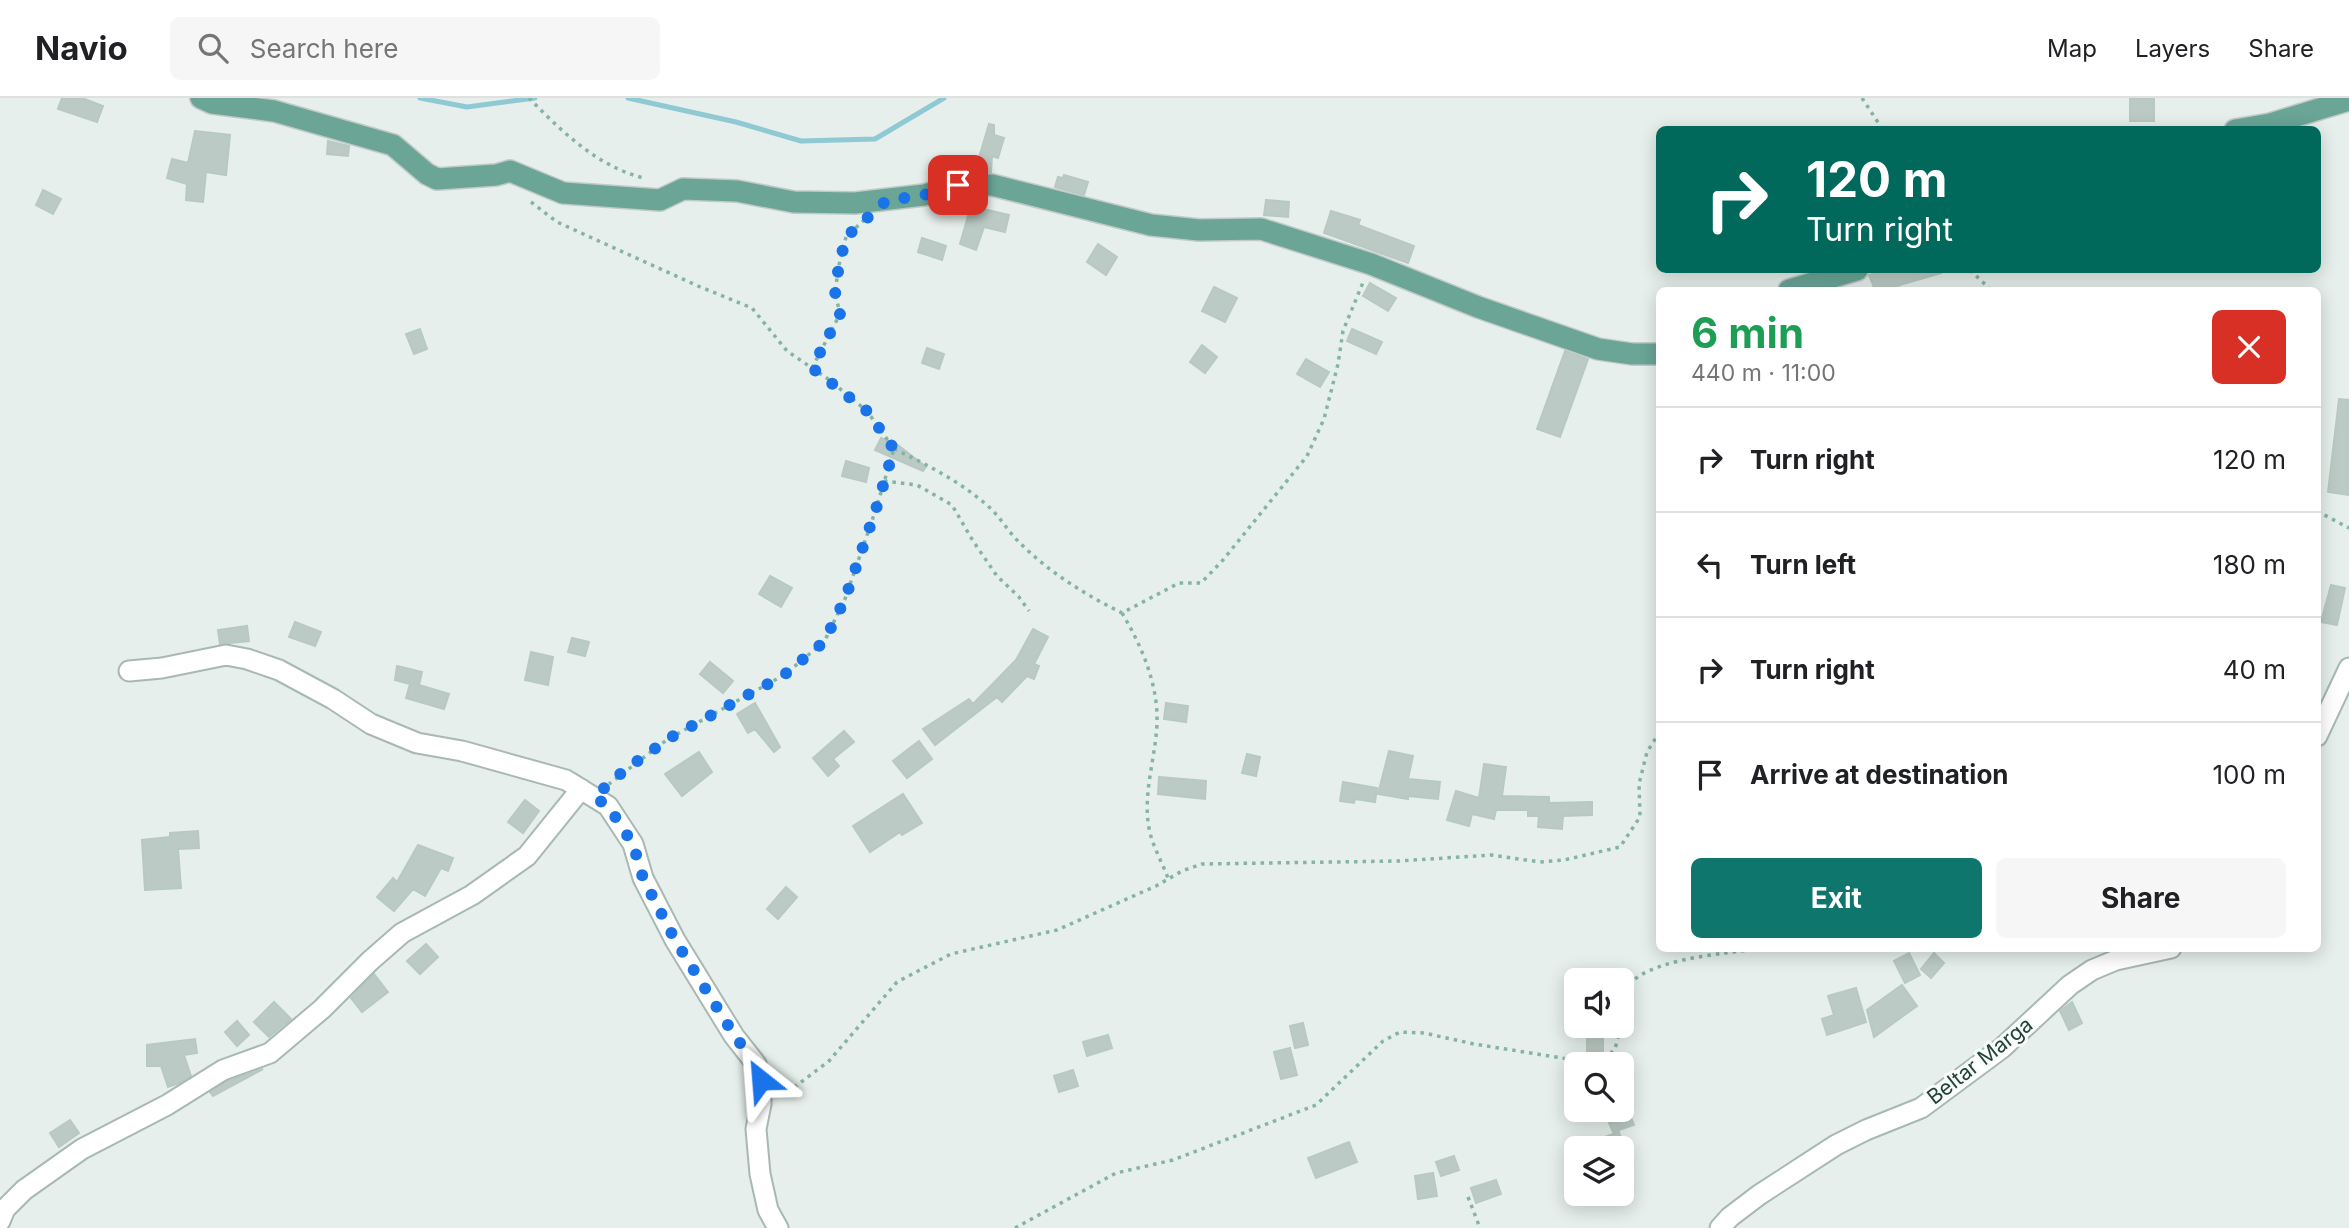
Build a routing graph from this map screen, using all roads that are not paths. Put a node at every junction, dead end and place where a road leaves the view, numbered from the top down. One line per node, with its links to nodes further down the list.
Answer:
1 (201, 98): 6 (main road)
2 (2349, 100): 3 (main road)
3 (2258, 126)
4 (1847, 273): 5 (main road)
5 (1799, 287)
6 (1656, 354)
7 (2349, 668): 9 (street)
8 (129, 671): 10 (street)
9 (2321, 728)
10 (587, 793): 12 (street); 13 (street)
11 (2153, 952): 14 (street, Beltar Marga)
12 (0, 1221)
13 (778, 1228)
14 (1720, 1228)

